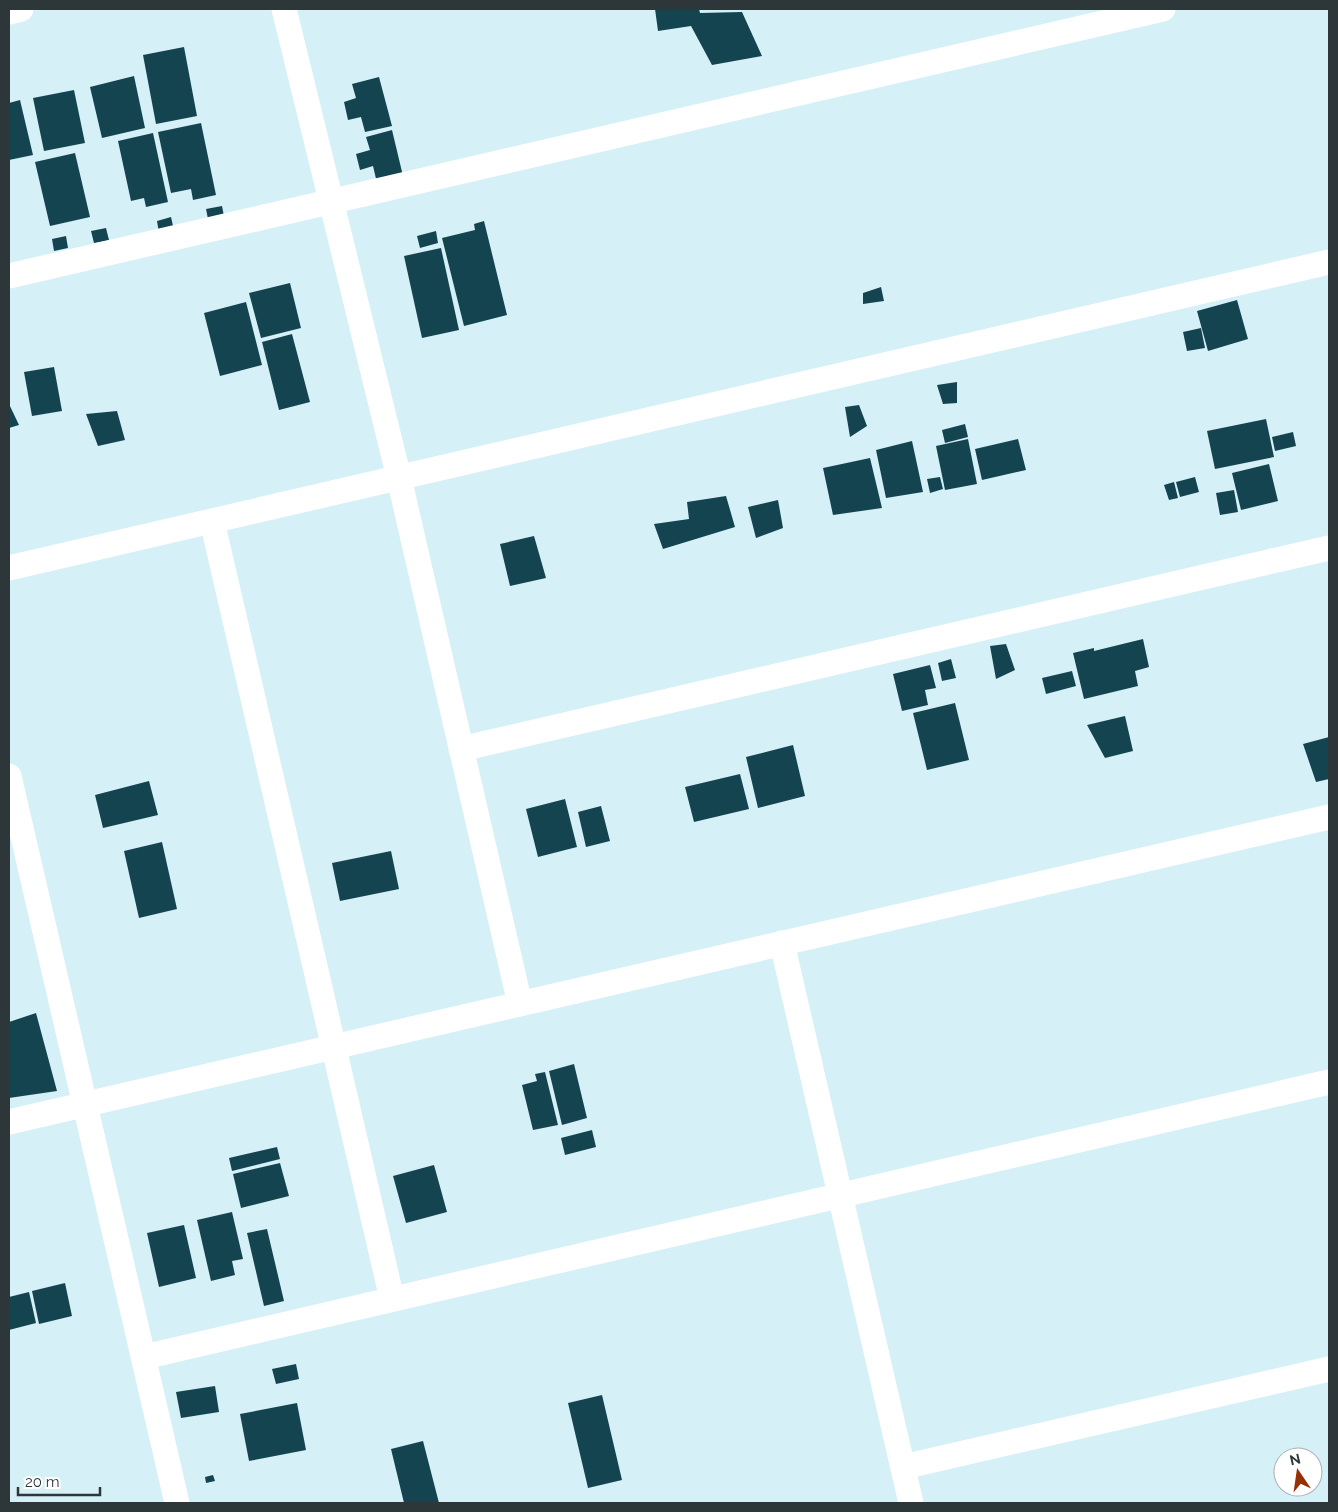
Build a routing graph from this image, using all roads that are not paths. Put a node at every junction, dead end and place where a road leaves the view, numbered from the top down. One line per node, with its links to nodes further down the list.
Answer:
1 (21, 9): 4 (street)
2 (284, 9): 5 (street)
3 (1162, 9): 5 (street)
4 (9, 12)
5 (331, 201): 7 (street); 8 (street)
6 (1329, 262): 8 (street)
7 (9, 276)
8 (399, 478): 9 (street); 12 (street)
9 (212, 521): 11 (street); 17 (street)
10 (1329, 548): 12 (street)
11 (9, 568)
12 (461, 749): 16 (street)
13 (9, 776): 19 (street)
14 (1329, 817): 15 (street)
15 (782, 943): 16 (street); 21 (street)
16 (520, 1004): 17 (street)
17 (334, 1047): 19 (street); 22 (street)
18 (1329, 1082): 21 (street)
19 (85, 1105): 20 (street); 23 (street)
20 (9, 1122)
21 (840, 1195): 22 (street); 25 (street)
22 (392, 1299): 23 (street)
23 (144, 1357): 26 (street)
24 (1329, 1369): 25 (street)
25 (903, 1468): 27 (street)
26 (177, 1503)
27 (911, 1503)

